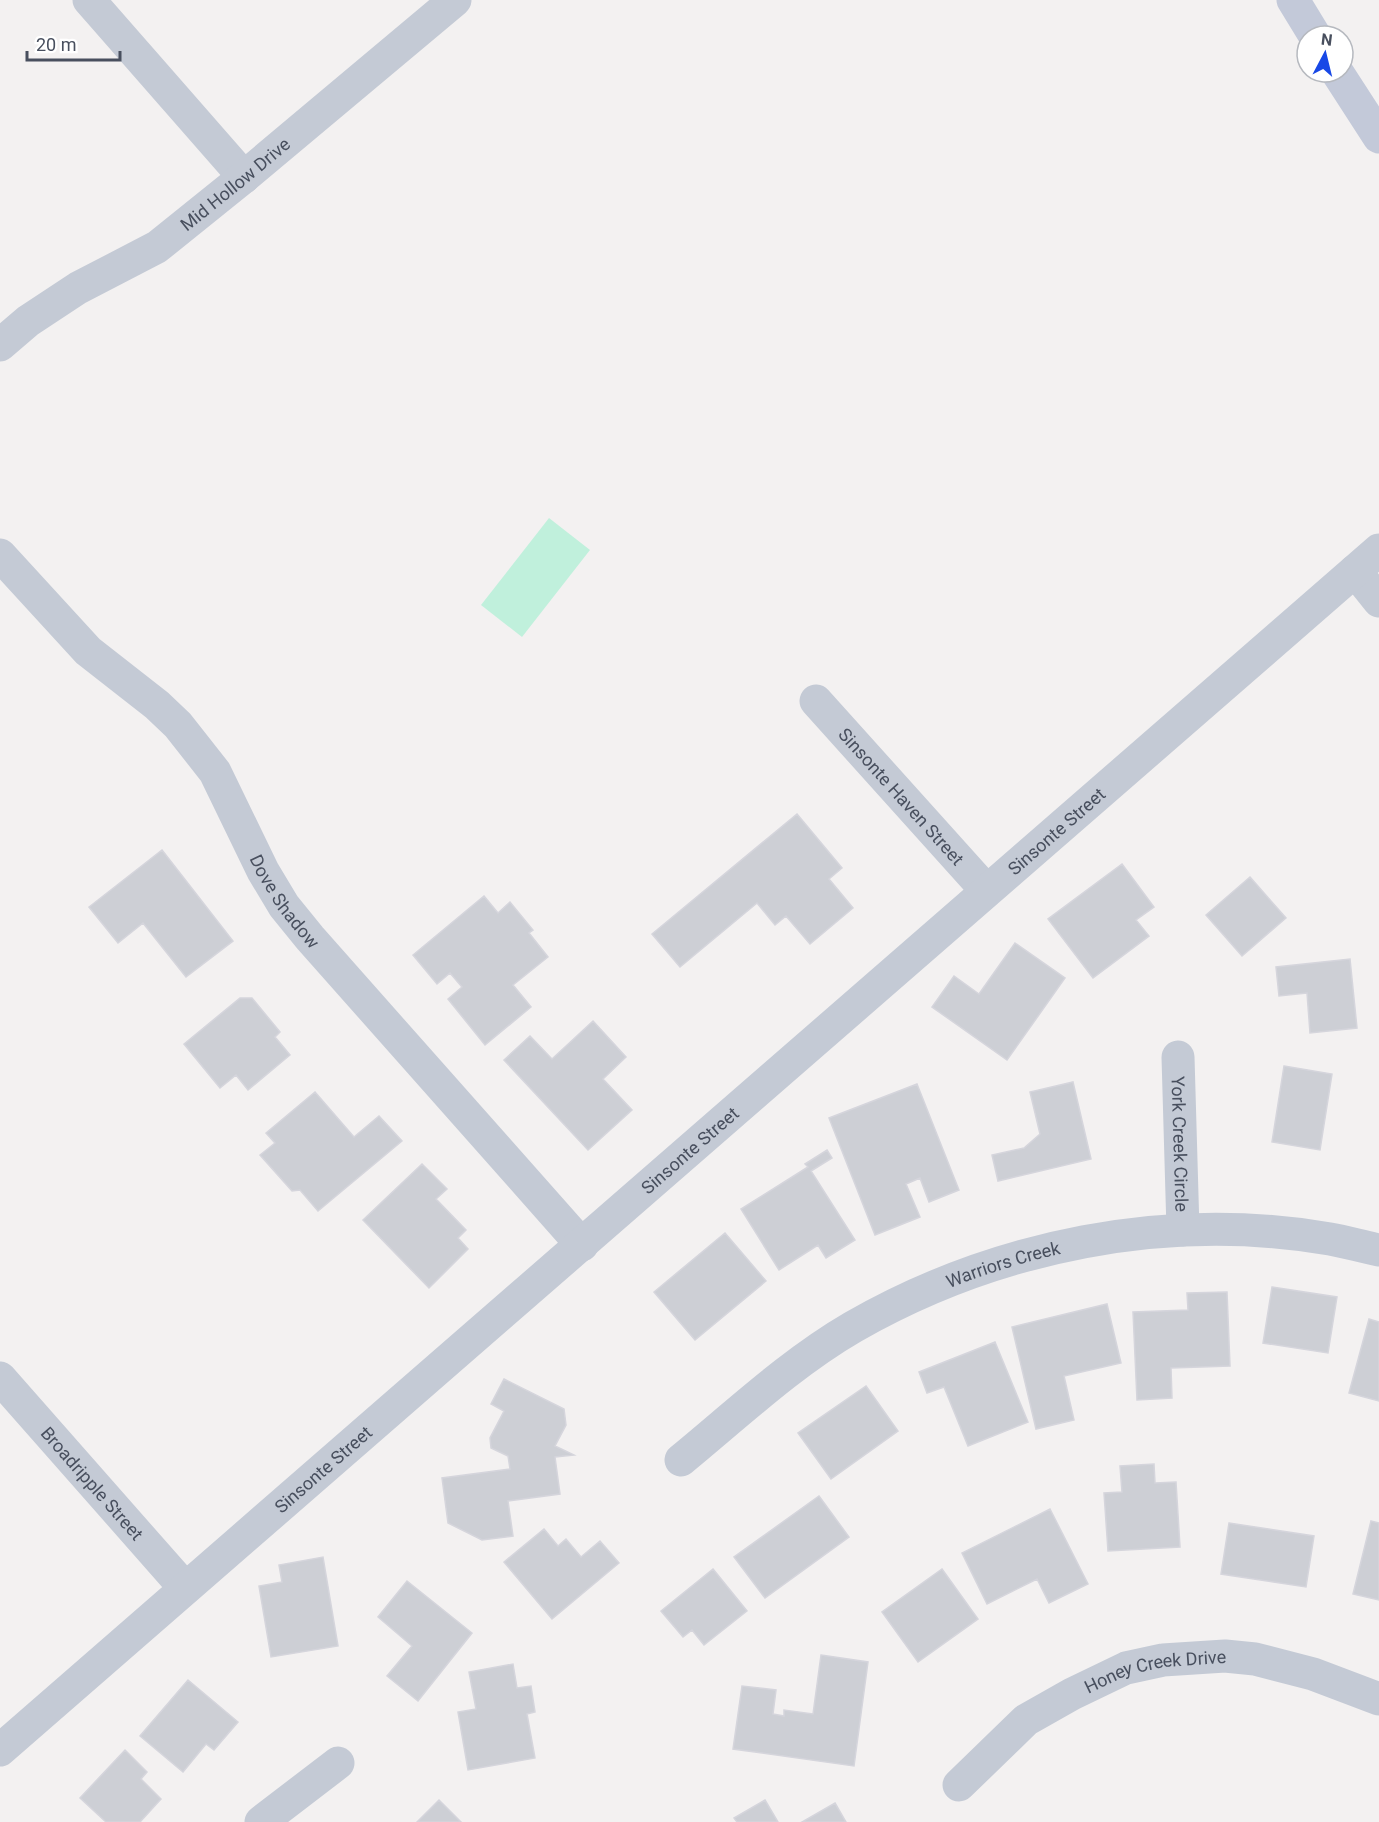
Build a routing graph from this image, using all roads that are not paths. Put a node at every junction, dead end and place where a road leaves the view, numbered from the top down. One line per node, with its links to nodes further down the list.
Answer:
1 (89, 0): 7 (street)
2 (455, 0): 7 (street, Mid Hollow Drive)
3 (1293, 0): 4 (main road)
4 (1308, 24)
5 (1345, 84): 6 (main road)
6 (1379, 137)
7 (244, 177): 8 (street, Mid Hollow Drive)
8 (0, 345)
9 (1379, 549): 11 (street, Sinsonte Street)
10 (0, 555): 17 (street, Dove Shadow)
11 (1355, 571): 12 (street); 14 (street, Sinsonte Street)
12 (1379, 601)
13 (816, 700): 14 (street, Sinsonte Haven Street)
14 (986, 890): 17 (street, Sinsonte Street)
15 (1178, 1057): 16 (street, York Creek Circle)
16 (1183, 1230): 18 (street, Warriors Creek); 20 (street, Warriors Creek)
17 (582, 1245): 21 (street, Sinsonte Street)
18 (1379, 1250)
19 (0, 1378): 21 (street, Broadripple Street)
20 (681, 1461)
21 (185, 1588): 23 (street, Sinsonte Street)
22 (1379, 1700): 25 (street, Honey Creek Drive)
23 (0, 1750)
24 (338, 1763): 26 (street)
25 (959, 1785)
26 (261, 1822)

